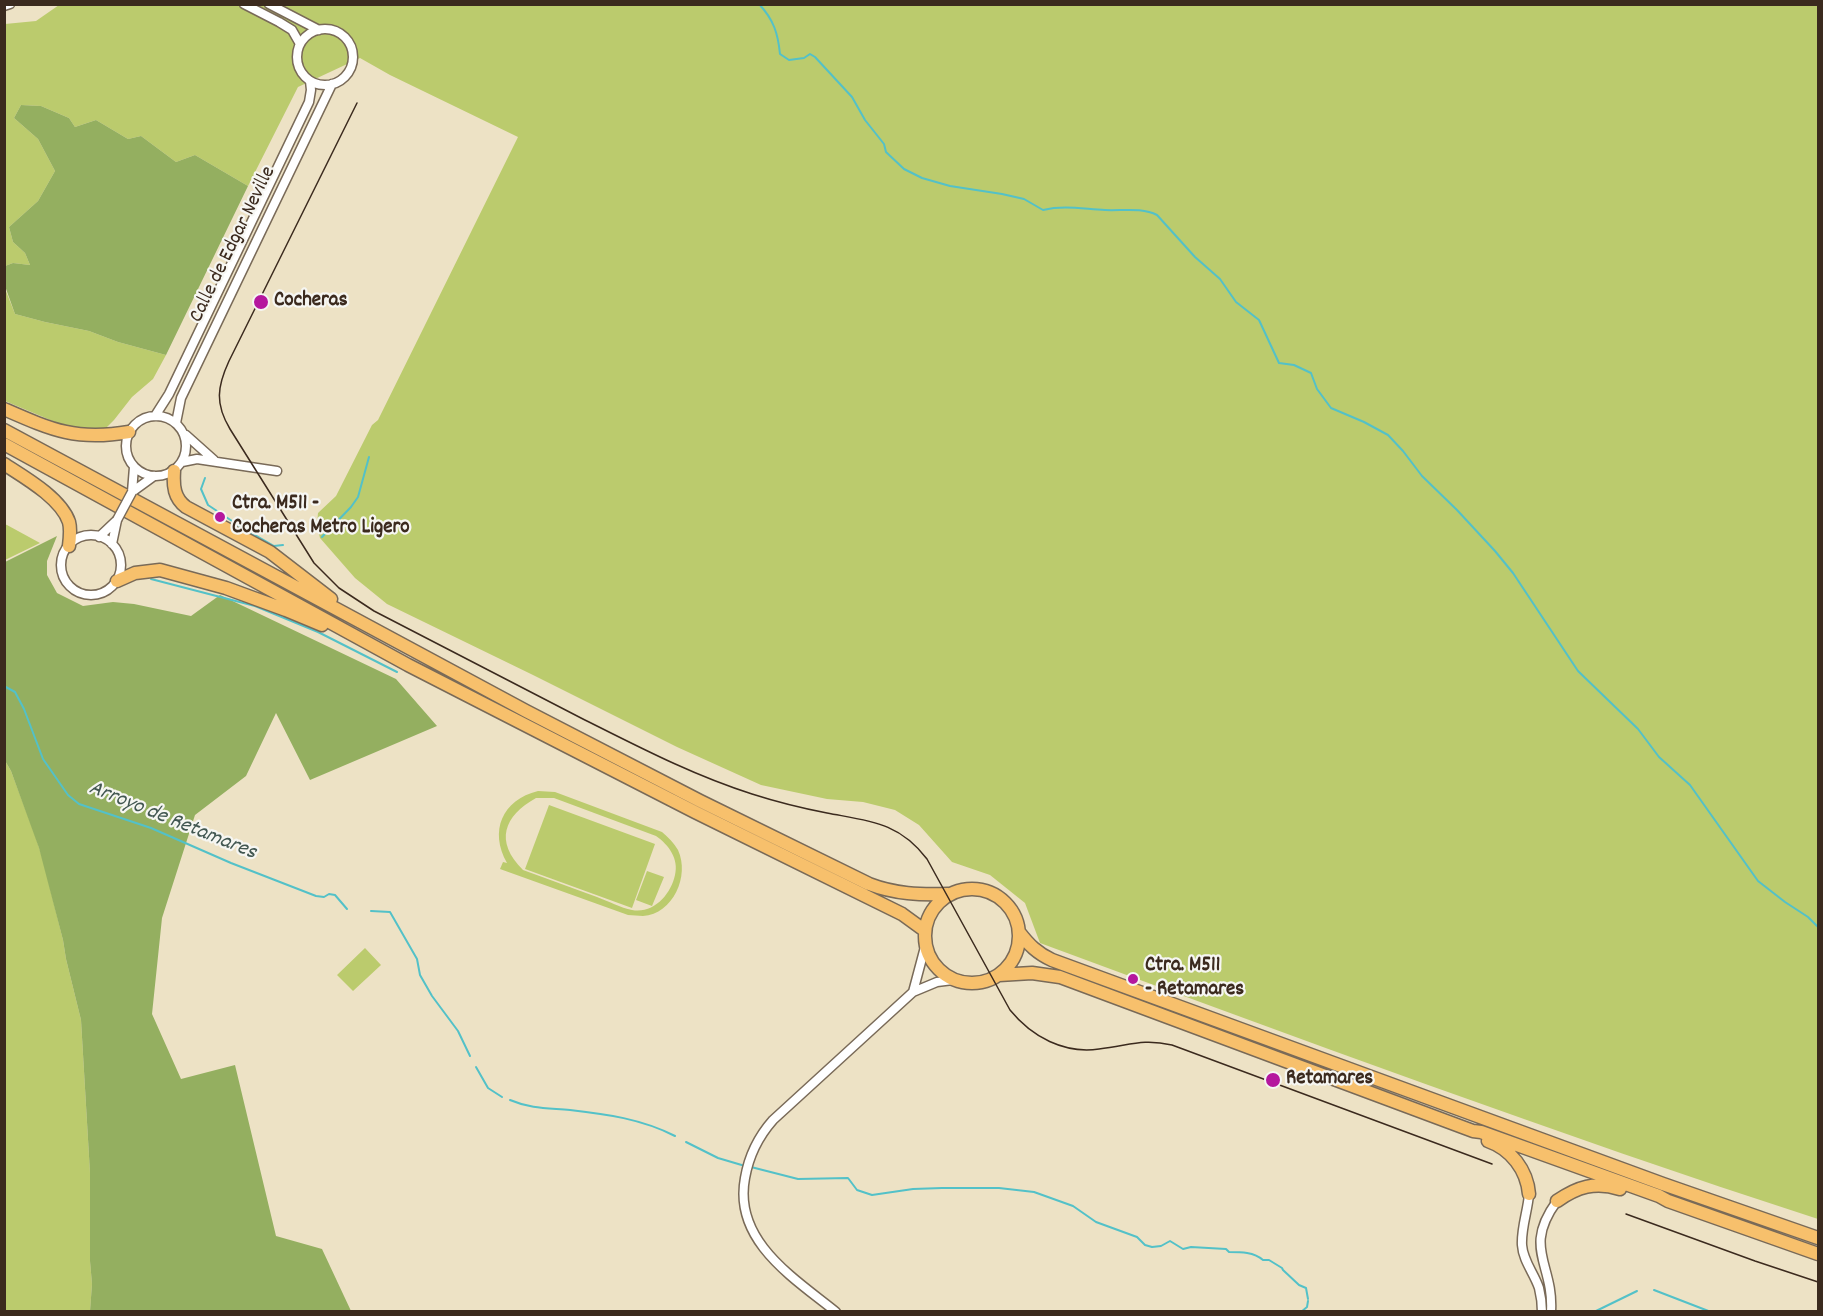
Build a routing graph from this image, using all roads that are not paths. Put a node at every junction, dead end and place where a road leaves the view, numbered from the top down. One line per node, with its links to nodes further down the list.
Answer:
1 (10, 4): 4 (street)
2 (244, 4): 6 (street)
3 (269, 4): 5 (street)
4 (4, 6)
5 (319, 30): 6 (street); 8 (street)
6 (300, 44): 7 (street)
7 (310, 81): 8 (street); 10 (street, Calle de Edgar Neville)
8 (332, 84): 11 (street, Calle de Edgar Neville)
9 (4, 409): 13 (highway)
10 (155, 416): 11 (street); 13 (street)
11 (176, 423): 14 (street)
12 (4, 430): 28 (highway)
13 (129, 432): 18 (street)
14 (186, 435): 16 (street); 19 (street)
15 (4, 444): 29 (highway)
16 (214, 461): 19 (street); 20 (street)
17 (4, 464): 26 (highway)
18 (134, 467): 21 (street); 22 (street)
19 (178, 467): 21 (street); 28 (highway)
20 (277, 471)
21 (154, 477): 22 (street)
22 (132, 492): 23 (street, bridge)
23 (117, 520): 24 (street); 25 (street)
24 (99, 537): 25 (street); 26 (street)
25 (112, 544): 27 (street)
26 (69, 546): 27 (street)
27 (117, 581): 29 (highway)
28 (363, 623): 30 (highway)
29 (408, 664): 31 (highway)
30 (948, 894): 31 (highway); 32 (highway)
31 (924, 930): 33 (highway)
32 (1019, 932): 34 (highway); 41 (highway)
33 (925, 947): 35 (highway); 36 (street)
34 (999, 975): 35 (highway); 37 (highway)
35 (953, 980): 36 (street)
36 (913, 992): 43 (street)
37 (1473, 1131): 38 (highway); 40 (highway)
38 (1529, 1194): 44 (street)
39 (1557, 1201): 40 (highway); 45 (street)
40 (1668, 1201): 42 (highway)
41 (1818, 1238)
42 (1818, 1254)
43 (836, 1311)
44 (1542, 1311)
45 (1551, 1311)

